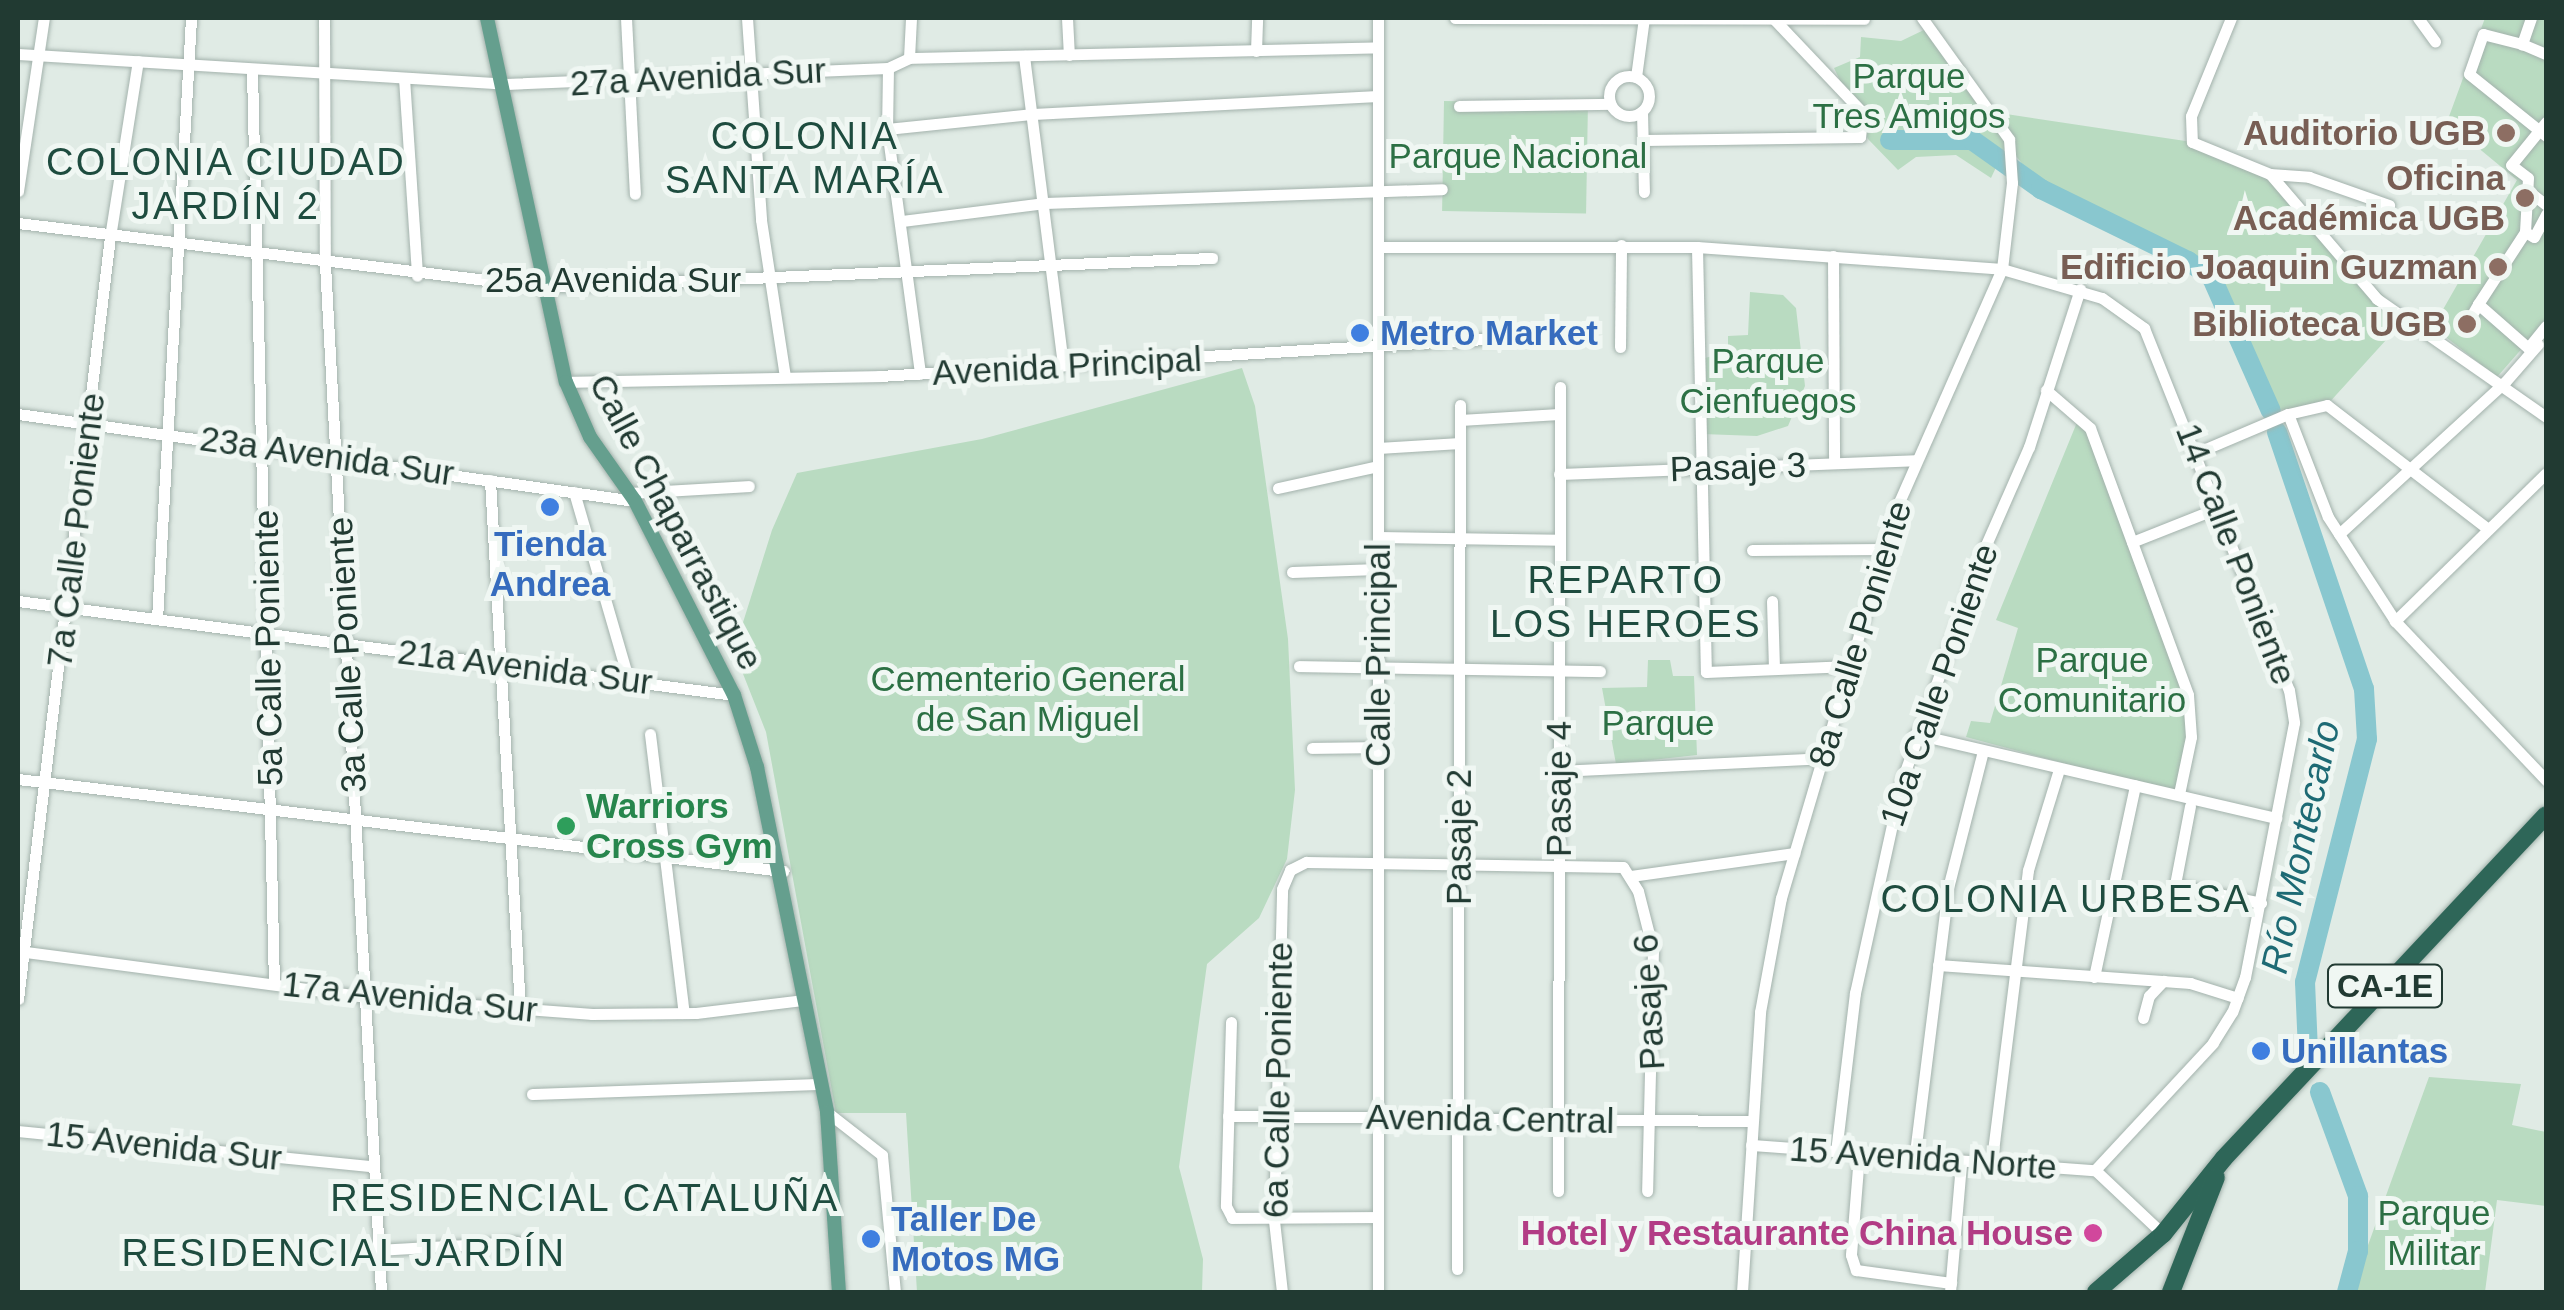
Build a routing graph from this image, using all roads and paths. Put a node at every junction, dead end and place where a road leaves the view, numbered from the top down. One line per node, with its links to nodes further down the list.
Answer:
1 (44, 18): 25 (street)
2 (191, 18): 30 (street)
3 (324, 18): 33 (street, 3a Calle Poniente)
4 (487, 18): 38 (main road, Calle Chaparrastique)
5 (626, 18): 37 (street)
6 (747, 18): 34 (street)
7 (911, 18): 28 (street)
8 (1067, 18): 26 (street)
9 (1258, 18): 22 (street)
10 (1378, 18): 21 (street, Calle Principal)
11 (1455, 18): 15 (street)
12 (2231, 18): 47 (street)
13 (2418, 18): 19 (street)
14 (2531, 18): 20 (street)
15 (1644, 19): 16 (street); 35 (street)
16 (1773, 19): 17 (street); 46 (street)
17 (1864, 19)
18 (1928, 21): 71 (street, 8a Calle Poniente)
19 (2435, 41)
20 (2522, 44): 24 (street); 44 (street)
21 (1378, 47): 22 (street, 27a Avenida Sur); 39 (street, Calle Principal)
22 (1256, 51): 26 (street, 27a Avenida Sur)
23 (18, 54): 25 (street, 27a Avenida Sur)
24 (2546, 54)
25 (38, 55): 29 (street, 27a Avenida Sur); 51 (street)
26 (1068, 55): 27 (street, 27a Avenida Sur)
27 (1024, 56): 28 (street, 27a Avenida Sur); 43 (street)
28 (909, 58): 31 (street, 27a Avenida Sur)
29 (138, 62): 30 (street, 27a Avenida Sur); 61 (street, 7a Calle Poniente)
30 (192, 63): 32 (street, 27a Avenida Sur); 63 (street)
31 (888, 68): 34 (street, 27a Avenida Sur); 45 (street)
32 (252, 72): 33 (street, 27a Avenida Sur); 66 (street, 5a Calle Poniente)
33 (320, 73): 36 (street, 27a Avenida Sur); 70 (street, 3a Calle Poniente)
34 (751, 75): 37 (street, 27a Avenida Sur); 74 (street)
35 (1636, 77): 40 (street); 42 (street)
36 (404, 78): 38 (street, 27a Avenida Sur); 73 (street)
37 (628, 80): 38 (street, 27a Avenida Sur); 53 (street)
38 (506, 84): 75 (main road, Calle Chaparrastique)
39 (1378, 96): 43 (street); 48 (street, Calle Principal)
40 (1610, 104): 41 (street); 42 (street)
41 (1460, 106)
42 (1642, 112): 46 (street)
43 (1033, 114): 45 (street); 54 (street)
44 (2544, 129): 50 (street)
45 (887, 130): 58 (street)
46 (1644, 140): 52 (street)
47 (2270, 174): 55 (street); 88 (street)
48 (1378, 190): 49 (street); 54 (street); 64 (street, Calle Principal)
49 (1442, 190)
50 (2527, 190): 56 (street); 60 (street)
51 (18, 191)
52 (1644, 192)
53 (635, 194)
54 (1045, 204): 58 (street); 69 (street)
55 (2389, 205)
56 (2546, 206)
57 (2546, 214): 60 (street)
58 (902, 220): 72 (street)
59 (18, 223): 61 (street, 25a Avenida Sur)
60 (2525, 232): 77 (street)
61 (110, 237): 63 (street, 25a Avenida Sur); 97 (street, 7a Calle Poniente)
62 (1621, 245): 64 (street); 65 (street); 82 (street)
63 (180, 246): 66 (street, 25a Avenida Sur); 98 (street)
64 (1378, 247): 83 (street, Calle Principal)
65 (1697, 247): 67 (street); 107 (street)
66 (256, 256): 70 (street, 25a Avenida Sur); 100 (street, 5a Calle Poniente)
67 (1833, 256): 71 (street); 105 (street)
68 (1212, 258): 69 (street, 25a Avenida Sur)
69 (1049, 262): 72 (street, 25a Avenida Sur); 84 (street)
70 (325, 264): 73 (street, 25a Avenida Sur); 103 (street, 3a Calle Poniente)
71 (2002, 269): 76 (street); 104 (street, 8a Calle Poniente)
72 (908, 272): 74 (street, 25a Avenida Sur); 85 (street)
73 (418, 276): 75 (street, 25a Avenida Sur)
74 (768, 280): 75 (street, 25a Avenida Sur); 86 (street)
75 (544, 287): 87 (main road, Calle Chaparrastique)
76 (2080, 290): 90 (street, 10a Calle Poniente); 102 (street, 14 Calle Poniente)
77 (2478, 304): 78 (street); 79 (street)
78 (2466, 325)
79 (2546, 326)
80 (1567, 334): 83 (street, Avenida Principal)
81 (2546, 334): 88 (street)
82 (1620, 346)
83 (1378, 348): 84 (street, Avenida Principal); 101 (street, Calle Principal)
84 (1064, 366): 85 (street, Avenida Principal)
85 (920, 374): 86 (street, Avenida Principal)
86 (785, 377): 87 (street, Avenida Principal)
87 (566, 382): 115 (main road, Calle Chaparrastique)
88 (2505, 382): 95 (street); 108 (street)
89 (1560, 387): 93 (street, Pasaje 4)
90 (2046, 390): 122 (street); 145 (street, 10a Calle Poniente)
91 (1460, 405): 96 (street, Pasaje 2)
92 (18, 414): 97 (street, 23a Avenida Sur)
93 (1560, 414): 96 (street); 110 (street, Pasaje 4)
94 (2288, 414): 102 (street); 108 (street); 118 (street)
95 (2546, 418)
96 (1460, 420): 99 (street, Pasaje 2)
97 (90, 422): 98 (street, 23a Avenida Sur); 129 (street, 7a Calle Poniente)
98 (171, 434): 100 (street, 23a Avenida Sur); 130 (street)
99 (1460, 443): 101 (street); 121 (street, Pasaje 2)
100 (265, 448): 103 (street, 23a Avenida Sur); 132 (street, 5a Calle Poniente)
101 (1378, 448): 106 (street, Calle Principal)
102 (2196, 453): 116 (street, 14 Calle Poniente)
103 (336, 458): 111 (street, 23a Avenida Sur); 133 (street, 3a Calle Poniente)
104 (1916, 460): 105 (street, Pasaje 3); 123 (street, 8a Calle Poniente)
105 (1834, 464): 107 (street, Pasaje 3)
106 (1378, 466): 113 (street); 119 (street, Calle Principal)
107 (1703, 468): 110 (street, Pasaje 3); 138 (street)
108 (2412, 468): 117 (street); 118 (street)
109 (2546, 473): 117 (street)
110 (1560, 474): 120 (street, Pasaje 4)
111 (490, 480): 114 (street, 23a Avenida Sur); 134 (street)
112 (748, 486): 115 (street, 23a Avenida Sur)
113 (1278, 488)
114 (574, 492): 115 (street, 23a Avenida Sur); 142 (street)
115 (633, 497): 143 (main road, Calle Chaparrastique)
116 (2218, 508): 122 (street); 160 (street, 14 Calle Poniente)
117 (2488, 529): 131 (street)
118 (2339, 534): 131 (street)
119 (1378, 537): 121 (street); 125 (street, Calle Principal)
120 (1559, 540): 121 (street); 141 (street, Pasaje 4)
121 (1459, 541): 139 (street, Pasaje 2)
122 (2132, 542): 156 (street)
123 (1884, 549): 124 (street); 136 (street, 8a Calle Poniente)
124 (1752, 550)
125 (1378, 570): 126 (street); 137 (street, Calle Principal)
126 (1292, 572)
127 (18, 601): 129 (street, 21a Avenida Sur)
128 (1772, 601): 138 (street)
129 (68, 607): 130 (street, 21a Avenida Sur); 154 (street, 7a Calle Poniente)
130 (157, 619): 132 (street, 21a Avenida Sur)
131 (2395, 621): 153 (street)
132 (270, 634): 133 (street, 21a Avenida Sur); 158 (street, 5a Calle Poniente)
133 (348, 644): 134 (street, 21a Avenida Sur); 161 (street, 3a Calle Poniente)
134 (500, 664): 142 (street, 21a Avenida Sur); 162 (street)
135 (1300, 666): 137 (street)
136 (1850, 666): 138 (street); 149 (street, 8a Calle Poniente)
137 (1378, 668): 139 (street); 146 (street, Calle Principal)
138 (1774, 669)
139 (1459, 670): 141 (street); 166 (street, Pasaje 2)
140 (1600, 670): 141 (street)
141 (1559, 672): 151 (street, Pasaje 4)
142 (629, 681): 143 (street, 21a Avenida Sur)
143 (734, 695): 168 (main road, Calle Chaparrastique)
144 (650, 734): 164 (street)
145 (1915, 734): 148 (street); 197 (street, 10a Calle Poniente)
146 (1378, 747): 147 (street); 165 (street, Calle Principal)
147 (1312, 748)
148 (1983, 752): 150 (street); 172 (street)
149 (1822, 758): 151 (street); 163 (street, 8a Calle Poniente)
150 (2059, 768): 155 (street); 173 (street)
151 (1559, 772): 167 (street, Pasaje 4)
152 (18, 780): 154 (street)
153 (2546, 780)
154 (45, 784): 158 (street); 171 (street, 7a Calle Poniente)
155 (2135, 784): 156 (street); 174 (street)
156 (2180, 794): 160 (street)
157 (2190, 806): 170 (street)
158 (270, 810): 161 (street); 176 (street, 5a Calle Poniente)
159 (2546, 815): 199 (highway, CA-1E)
160 (2276, 818): 170 (street, 14 Calle Poniente)
161 (356, 821): 162 (street); 177 (street, 3a Calle Poniente)
162 (512, 840): 164 (street); 181 (street)
163 (1794, 853): 169 (street); 194 (street, 8a Calle Poniente)
164 (669, 858): 168 (street); 182 (street)
165 (1378, 864): 166 (street); 189 (street, 6a Calle Poniente); 190 (street, Calle Principal)
166 (1458, 866): 167 (street); 191 (street, Pasaje 2)
167 (1558, 866): 169 (street); 192 (street, Pasaje 4)
168 (783, 871): 180 (main road, Calle Chaparrastique)
169 (1632, 876): 193 (street, Pasaje 6)
170 (2261, 903): 178 (street, 14 Calle Poniente)
171 (21, 951): 176 (street, 17a Avenida Sur); 179 (street, 7a Calle Poniente)
172 (1938, 965): 173 (street); 200 (street)
173 (2014, 972): 174 (street); 203 (street)
174 (2094, 977): 175 (street)
175 (2163, 981): 178 (street); 183 (street)
176 (274, 984): 177 (street, 17a Avenida Sur)
177 (366, 997): 181 (street, 17a Avenida Sur); 202 (street, 3a Calle Poniente)
178 (2238, 998): 204 (street, 14 Calle Poniente)
179 (18, 999)
180 (804, 1000): 182 (street, 17a Avenida Sur); 185 (main road, Calle Chaparrastique)
181 (520, 1009): 182 (street, 17a Avenida Sur)
182 (684, 1013)
183 (2142, 1018)
184 (1231, 1022): 188 (street)
185 (819, 1084): 186 (street); 187 (main road, Calle Chaparrastique)
186 (532, 1094)
187 (827, 1112): 216 (main road, Calle Chaparrastique); 217 (street)
188 (1228, 1116): 189 (street, Avenida Central); 208 (street)
189 (1274, 1116): 190 (street, Avenida Central); 208 (street, 6a Calle Poniente)
190 (1378, 1118): 191 (street, Avenida Central); 207 (street, Calle Principal)
191 (1458, 1118): 192 (street, Avenida Central); 213 (street, Pasaje 2)
192 (1558, 1120): 193 (street, Avenida Central); 205 (street, Pasaje 4)
193 (1652, 1120): 194 (street, Avenida Central); 206 (street, Pasaje 6)
194 (1751, 1121): 196 (street, 8a Calle Poniente)
195 (18, 1131): 202 (street, 15 Avenida Sur)
196 (1750, 1145): 197 (street, 15 Avenida Norte); 220 (street, 8a Calle Poniente)
197 (1836, 1152): 198 (street, 15 Avenida Norte)
198 (1859, 1155): 200 (street, 15 Avenida Norte); 214 (street)
199 (2224, 1158): 209 (highway, CA-1E); 212 (highway, CA-1E)
200 (1914, 1161): 201 (street, 15 Avenida Norte)
201 (1961, 1164): 203 (street, 15 Avenida Norte); 214 (street)
202 (371, 1166): 211 (street, 3a Calle Poniente)
203 (1991, 1167): 204 (street, 15 Avenida Norte)
204 (2095, 1170): 209 (street)
205 (1558, 1191)
206 (1647, 1191)
207 (1378, 1216): 208 (street); 219 (street, Calle Principal)
208 (1274, 1221): 218 (street, 6a Calle Poniente)
209 (2163, 1234): 212 (highway); 221 (highway, CA-1E)
210 (518, 1242): 211 (street)
211 (378, 1250): 215 (street, 3a Calle Poniente)
212 (2185, 1255): 222 (highway, CA-1E)
213 (1457, 1270)
214 (1951, 1288)
215 (380, 1292)
216 (839, 1292)
217 (895, 1292)
218 (1282, 1292)
219 (1378, 1292)
220 (1742, 1292)
221 (2096, 1292)
222 (2170, 1292)

